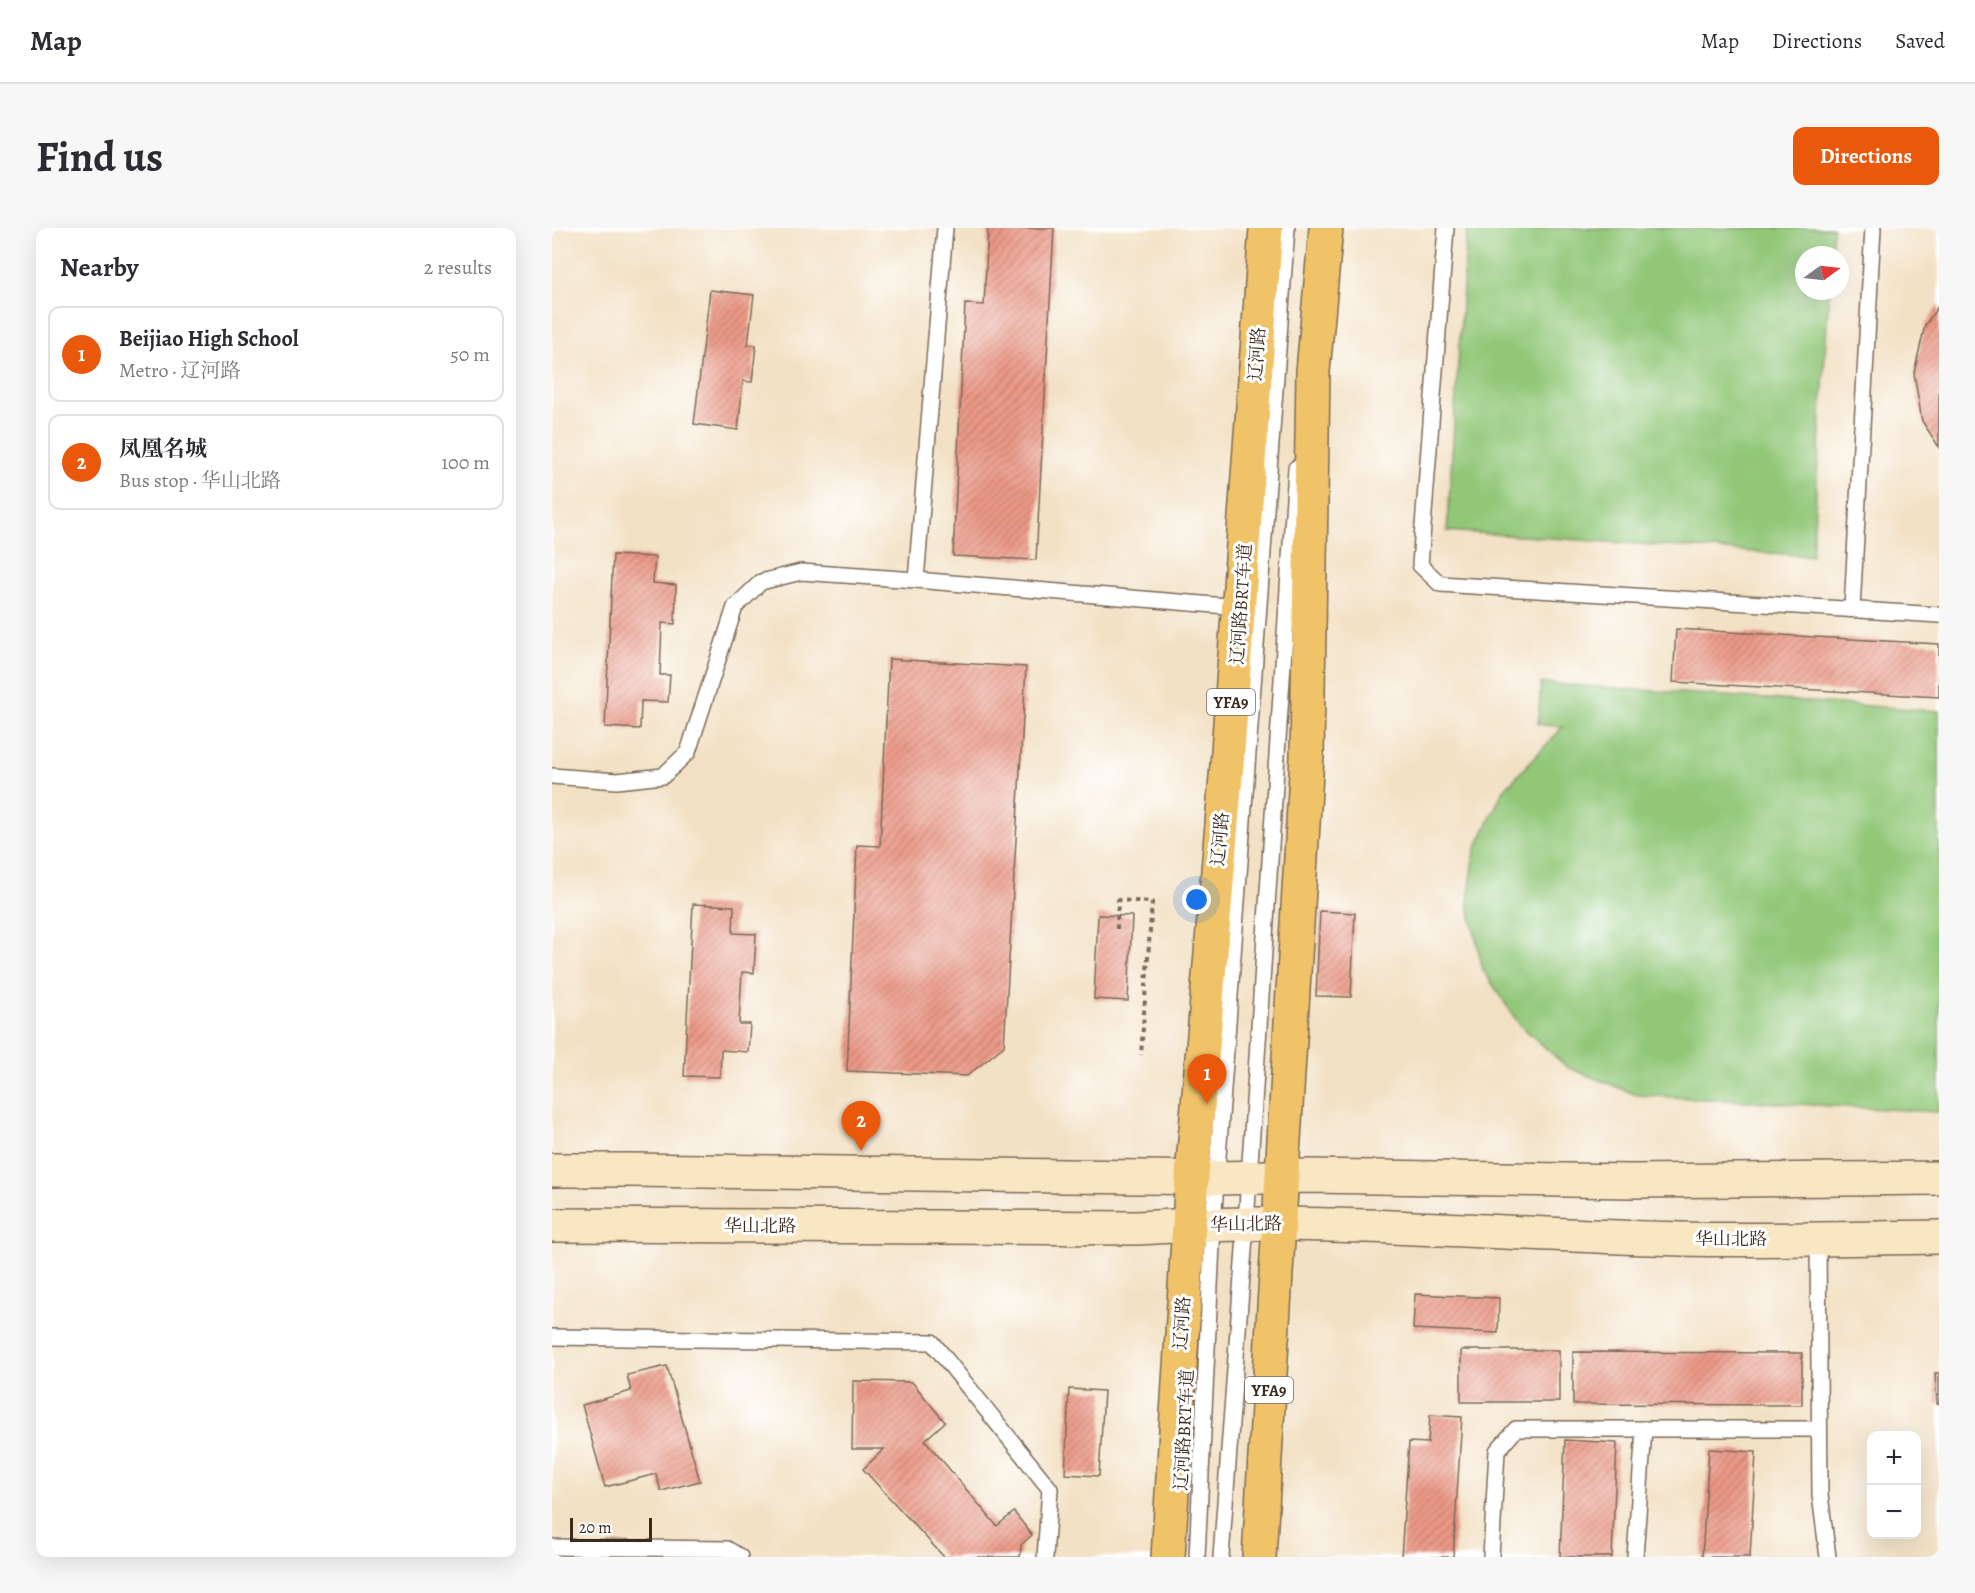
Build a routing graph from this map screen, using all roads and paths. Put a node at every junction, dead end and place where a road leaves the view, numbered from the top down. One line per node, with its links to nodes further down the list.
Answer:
1 (945, 228): 8 (lane)
2 (1266, 228): 9 (main road, 辽河路 / YFA9)
3 (1287, 228): 16 (lane, 辽河路BRT车道)
4 (1326, 228): 18 (main road, YFA9)
5 (1446, 228): 10 (lane)
6 (1872, 228): 10 (lane)
7 (1308, 264): 17 (lane)
8 (916, 580): 9 (lane); 12 (lane)
9 (1238, 607): 16 (main road, 辽河路 / YFA9)
10 (1852, 609): 11 (lane)
11 (1939, 615)
12 (552, 776)
13 (1116, 929): 14 (path)
14 (1141, 1055)
15 (552, 1170): 16 (main road)
16 (1204, 1177): 17 (main road); 22 (main road, 辽河路 / YFA9)
17 (1249, 1177): 18 (main road); 20 (lane)
18 (1281, 1178): 19 (main road); 20 (main road, YFA9)
19 (1939, 1178)
20 (1262, 1223): 22 (main road, 华山北路); 24 (main road, 华山北路); 33 (lane); 34 (main road, YFA9)
21 (552, 1225): 22 (main road, 华山北路)
22 (1201, 1225): 31 (main road, 辽河路 / YFA9); 32 (lane, 辽河路BRT车道)
23 (1939, 1237): 24 (main road, 华山北路)
24 (1818, 1238): 27 (lane)
25 (552, 1337): 30 (lane)
26 (1644, 1429): 27 (lane); 35 (lane); 36 (lane)
27 (1819, 1429): 37 (lane)
28 (552, 1547): 29 (lane)
29 (741, 1557)
30 (1045, 1557)
31 (1168, 1557)
32 (1197, 1557)
33 (1221, 1557)
34 (1259, 1557)
35 (1491, 1557)
36 (1635, 1557)
37 (1828, 1557)

